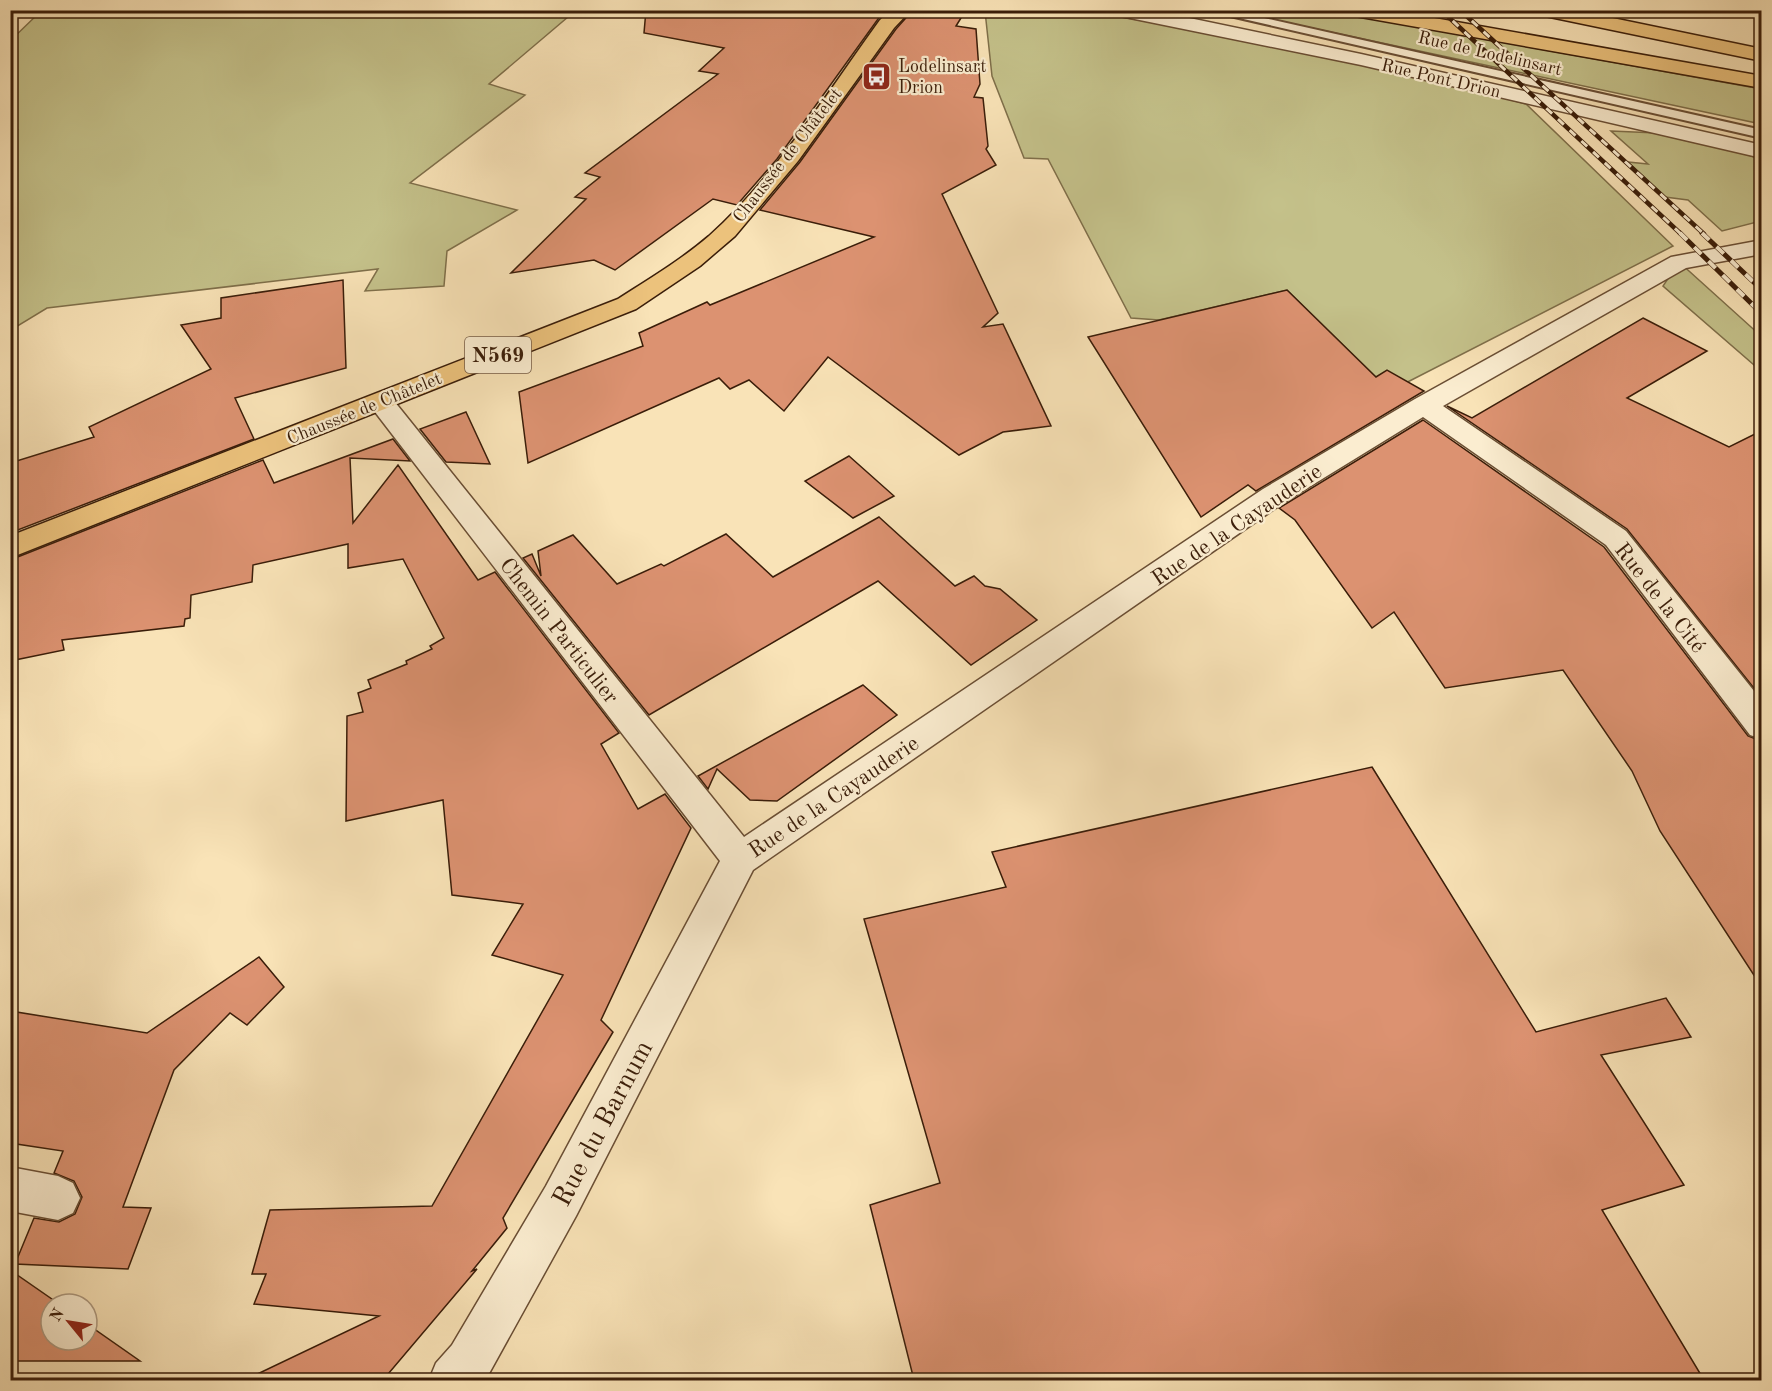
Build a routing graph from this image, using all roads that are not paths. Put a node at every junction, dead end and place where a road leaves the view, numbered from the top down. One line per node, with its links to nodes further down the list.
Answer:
1 (1119, 10): 13 (street, Rue Pont Drion)
2 (1210, 10): 12 (lane, Rue de Lodelinsart)
3 (1355, 10): 11 (main road)
4 (1545, 10): 10 (main road)
5 (1636, 10): 9 (main road)
6 (1753, 10): 7 (main road)
7 (1761, 12)
8 (893, 15): 15 (main road, Chaussée de Châtelet / N569)
9 (1761, 36)
10 (1761, 55)
11 (1761, 82)
12 (1761, 134)
13 (1761, 152)
14 (1761, 247): 16 (street, Rue de la Cayauderie)
15 (381, 402): 17 (main road, Chaussée de Châtelet / N569); 19 (street, Chemin Particulier)
16 (1424, 405): 18 (street, Rue de la Cité); 19 (street, Rue de la Cayauderie)
17 (10, 548)
18 (1761, 726)
19 (740, 859): 22 (street, Rue du Barnum)
20 (10, 1189): 21 (street)
21 (58, 1198)
22 (453, 1380)

